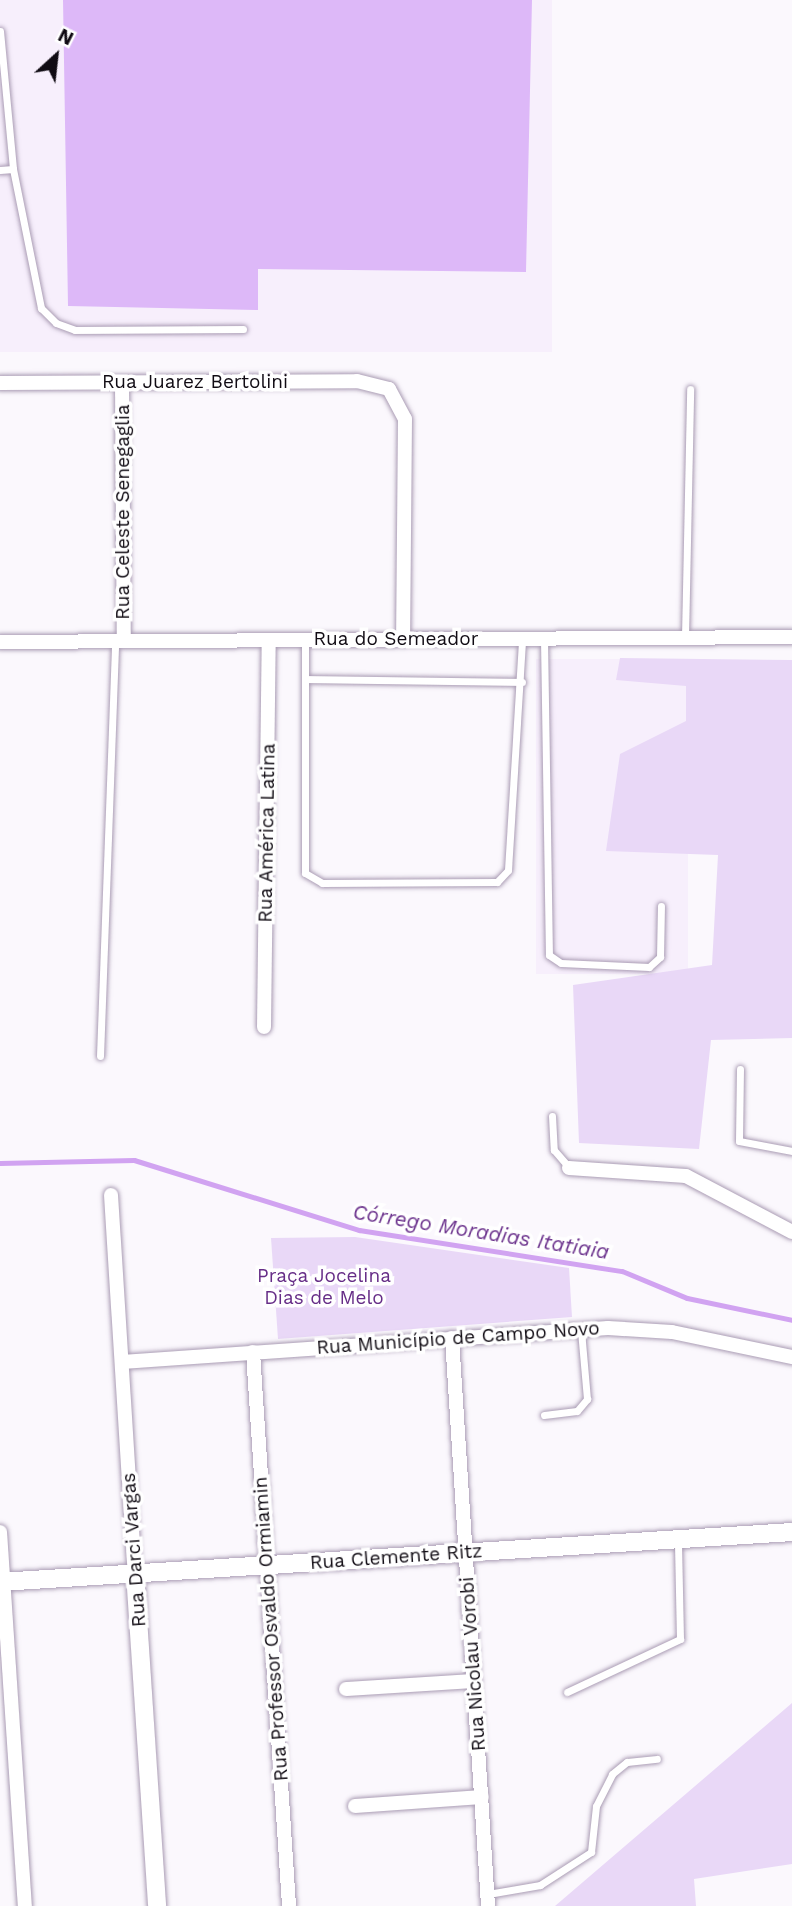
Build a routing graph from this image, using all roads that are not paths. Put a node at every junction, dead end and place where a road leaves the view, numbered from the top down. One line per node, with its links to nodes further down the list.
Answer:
1 (0, 31): 2 (lane)
2 (13, 169): 3 (lane); 4 (lane)
3 (0, 170)
4 (243, 329)
5 (0, 383): 6 (street, Rua Juarez Bertolini)
6 (122, 383): 11 (street, Rua Juarez Bertolini); 15 (street, Rua Celeste Senegaglia)
7 (690, 390): 10 (lane)
8 (792, 637): 10 (street, Rua do Semeador)
9 (544, 638): 10 (street, Rua do Semeador); 12 (street, Rua do Semeador); 19 (lane)
10 (685, 638)
11 (403, 639): 12 (street, Rua do Semeador); 14 (street, Rua do Semeador)
12 (522, 639): 18 (lane)
13 (270, 640): 14 (street, Rua do Semeador); 15 (street, Rua do Semeador); 20 (street, Rua América Latina)
14 (305, 640): 17 (lane)
15 (119, 641): 16 (street, Rua do Semeador); 21 (lane)
16 (0, 642)
17 (306, 679): 18 (lane); 18 (lane)
18 (522, 682)
19 (661, 906)
20 (264, 1027)
21 (100, 1056)
22 (740, 1069): 24 (lane)
23 (552, 1116): 25 (lane)
24 (792, 1151)
25 (569, 1168): 27 (street)
26 (111, 1195): 32 (street, Rua Darci Vargas)
27 (792, 1232)
28 (581, 1330): 29 (street, Rua Município de Campo Novo); 31 (street, Rua Município de Campo Novo); 33 (lane)
29 (452, 1338): 30 (street, Rua Município de Campo Novo); 37 (street, Rua Nicolau Vorobi)
30 (253, 1352): 32 (street, Rua Município de Campo Novo); 38 (street, Rua Professor Osvaldo Ormiamin)
31 (792, 1357)
32 (122, 1362): 39 (street, Rua Darci Vargas)
33 (544, 1415)
34 (0, 1532): 40 (street)
35 (792, 1532): 36 (street, Rua Clemente Ritz)
36 (678, 1539): 37 (street, Rua Clemente Ritz); 43 (lane)
37 (466, 1553): 38 (street, Rua Clemente Ritz); 41 (street, Rua Nicolau Vorobi)
38 (267, 1565): 39 (street, Rua Clemente Ritz); 50 (street, Rua Professor Osvaldo Ormiamin)
39 (135, 1573): 40 (street, Rua Clemente Ritz); 49 (street, Rua Darci Vargas)
40 (2, 1582): 48 (street)
41 (474, 1681): 42 (street); 45 (street, Rua Nicolau Vorobi)
42 (346, 1689)
43 (567, 1692)
44 (657, 1759): 47 (lane)
45 (481, 1797): 46 (street); 47 (street, Rua Nicolau Vorobi)
46 (355, 1806)
47 (488, 1900)
48 (24, 1906)
49 (157, 1906)
50 (289, 1906)

